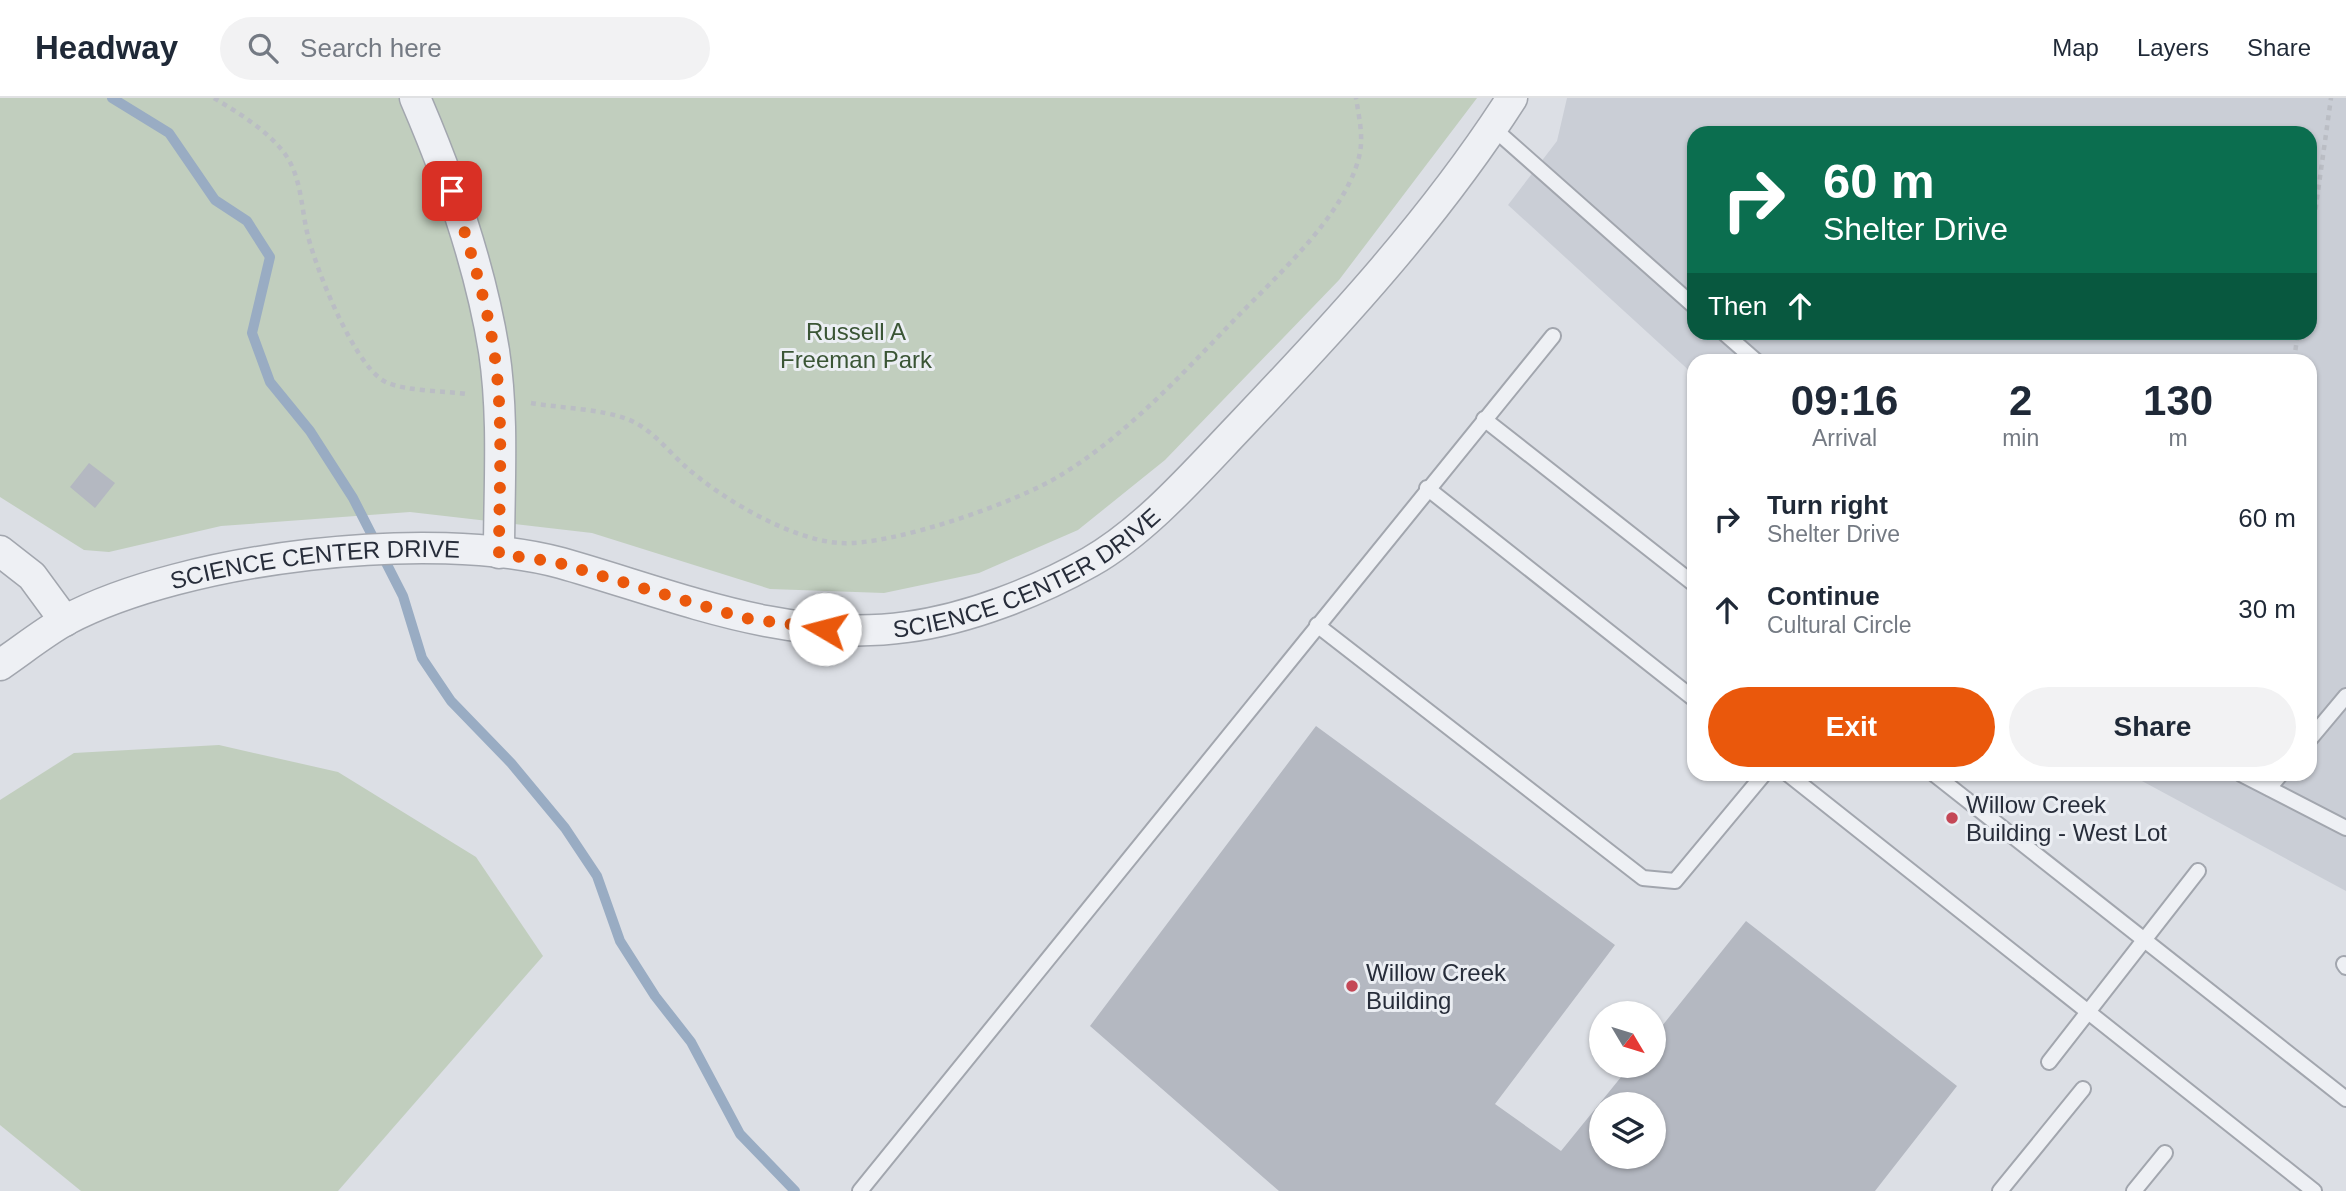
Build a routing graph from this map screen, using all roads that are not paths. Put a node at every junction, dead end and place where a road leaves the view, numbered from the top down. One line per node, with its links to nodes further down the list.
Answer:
1 (415, 98): 11 (street)
2 (1512, 98): 3 (street, SCIENCE CENTER DRIVE)
3 (1493, 128): 4 (lane); 11 (street, SCIENCE CENTER DRIVE)
4 (1687, 300)
5 (1553, 336): 8 (lane)
6 (1732, 340): 7 (lane)
7 (1748, 354)
8 (1485, 419): 9 (lane); 12 (lane)
9 (1427, 488): 14 (lane); 16 (lane)
10 (0, 551): 13 (street)
11 (499, 554): 13 (street, SCIENCE CENTER DRIVE)
12 (1687, 578)
13 (65, 621): 15 (street, SCIENCE CENTER DRIVE)
14 (1317, 625): 19 (lane); 33 (lane)
15 (0, 665)
16 (1687, 693)
17 (2346, 696): 18 (lane)
18 (2317, 731)
19 (1758, 781)
20 (1797, 781): 28 (lane)
21 (1943, 781): 27 (lane)
22 (2255, 781): 24 (lane)
23 (2275, 781): 24 (lane)
24 (2269, 788): 25 (lane)
25 (2346, 828)
26 (2198, 871): 27 (lane)
27 (2144, 940): 28 (lane); 31 (lane)
28 (2088, 1012): 29 (lane); 36 (lane)
29 (2049, 1062)
30 (2083, 1089): 34 (lane)
31 (2346, 1099)
32 (2165, 1153): 35 (lane)
33 (860, 1191)
34 (2000, 1191)
35 (2134, 1191)
36 (2314, 1191)

